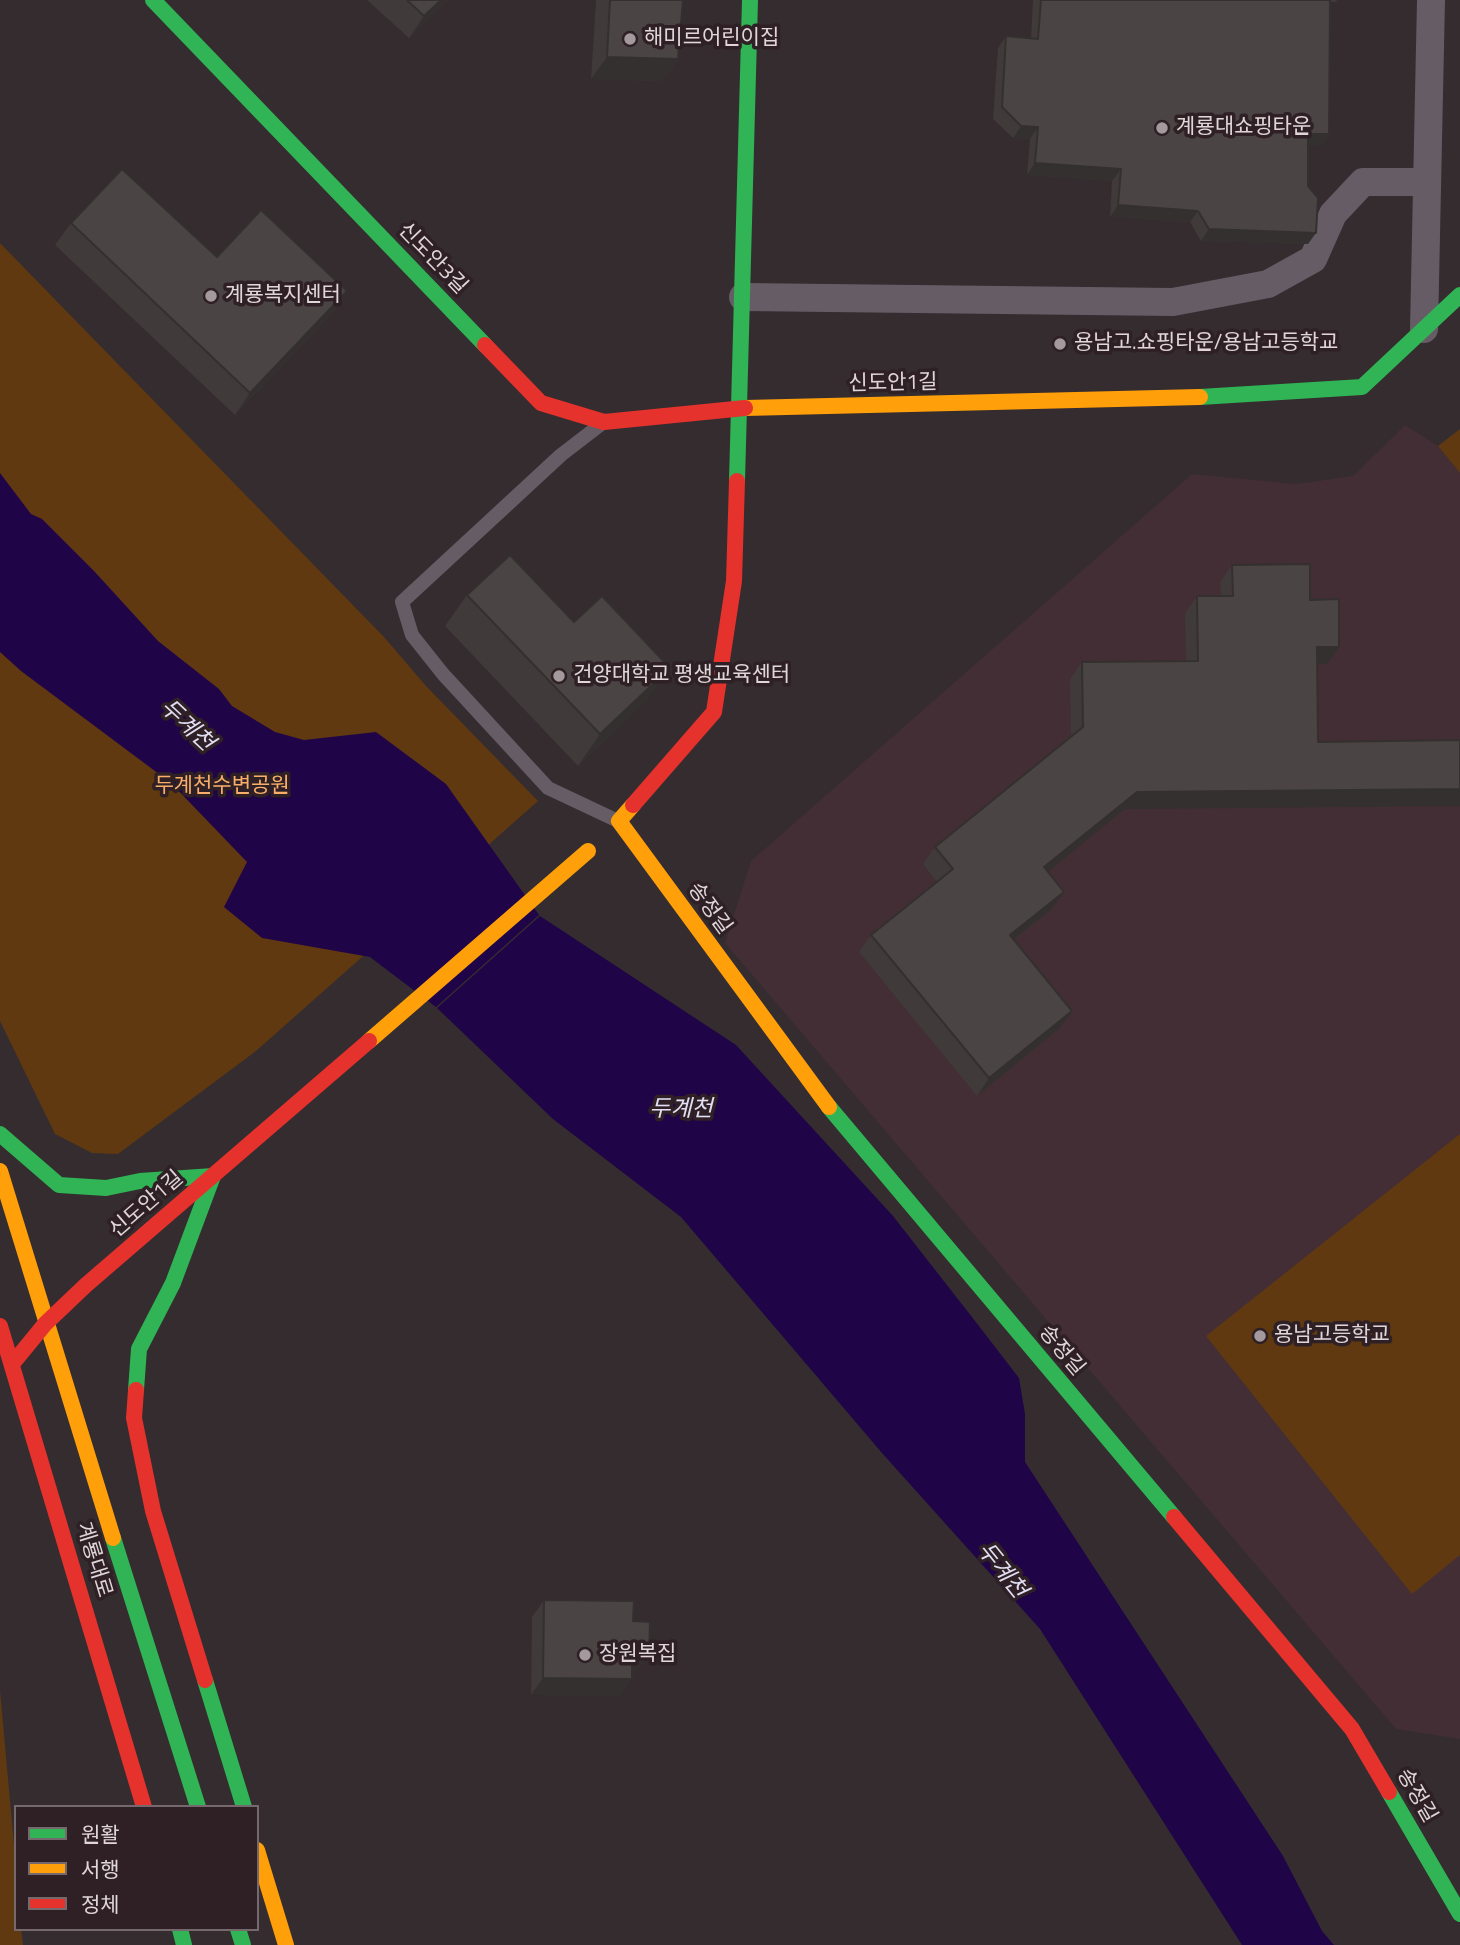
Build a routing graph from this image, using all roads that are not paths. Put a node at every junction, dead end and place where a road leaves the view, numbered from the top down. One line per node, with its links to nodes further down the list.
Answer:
1 (153, 0): 9 (street, 신도안3길)
2 (750, 0): 6 (street)
3 (1431, 0): 4 (street)
4 (1427, 181): 6 (street); 7 (street)
5 (1460, 295): 7 (street, 신도안1길)
6 (743, 297): 8 (street)
7 (1424, 329): 8 (street, 신도안1길)
8 (739, 408): 9 (street, 신도안3길); 10 (street)
9 (604, 422): 10 (lane)
10 (619, 821): 11 (street); 22 (street, 송정길)
11 (588, 851): 14 (street, 신도안1길)
12 (0, 1134): 14 (street)
13 (0, 1171): 15 (street)
14 (213, 1176): 15 (street, 신도안1길); 20 (street)
15 (45, 1324): 17 (street, 신도안1길); 19 (street)
16 (0, 1326): 17 (street, 계룡대로)
17 (13, 1363): 18 (street, 계룡대로)
18 (143, 1805)
19 (197, 1805)
20 (243, 1805)
21 (259, 1857): 23 (street)
22 (1460, 1914)
23 (286, 1945)

